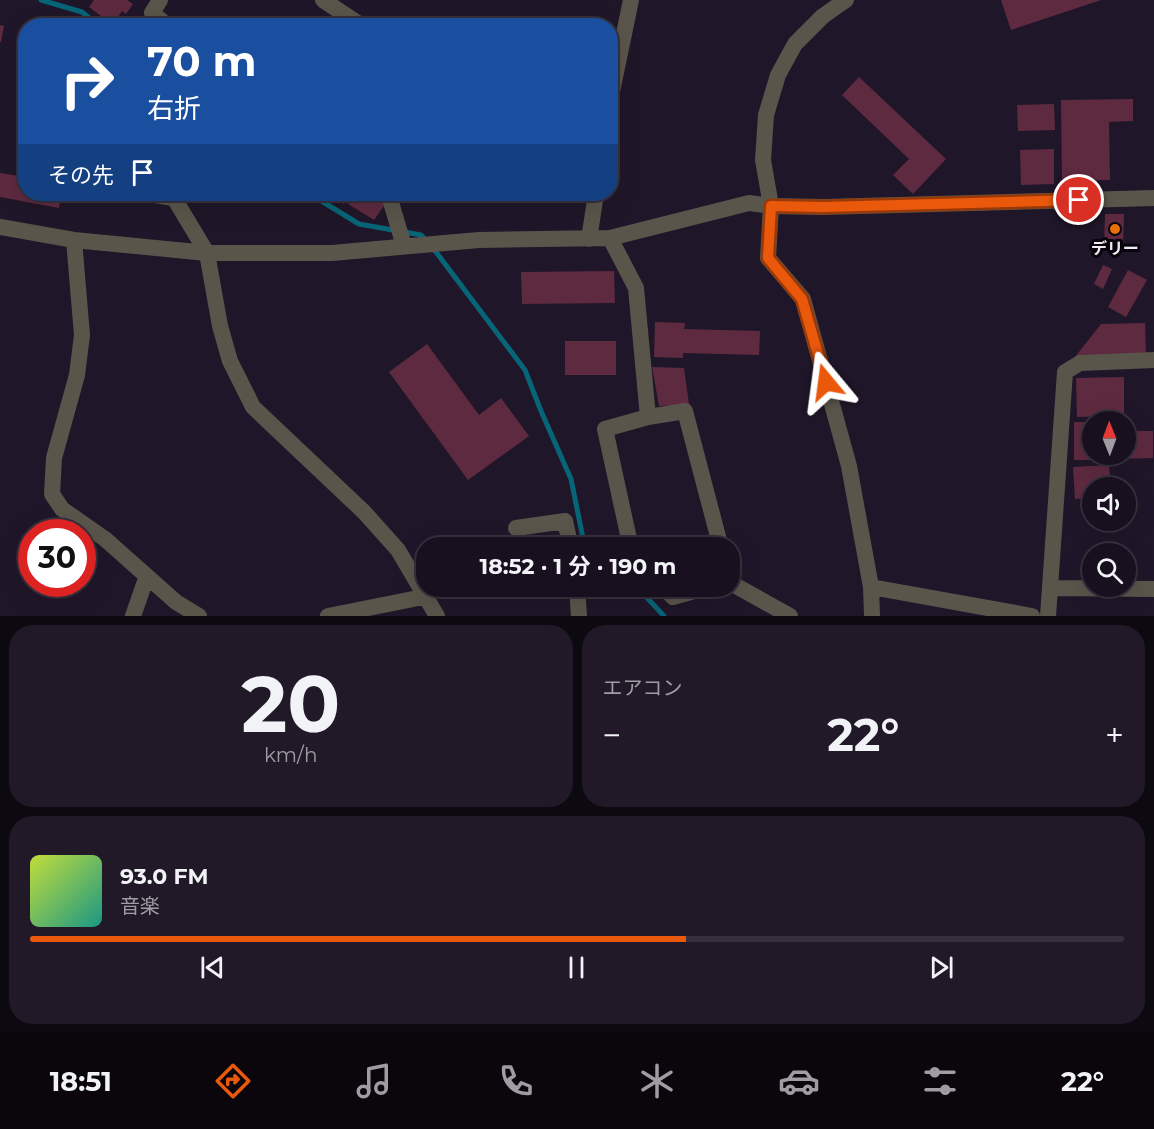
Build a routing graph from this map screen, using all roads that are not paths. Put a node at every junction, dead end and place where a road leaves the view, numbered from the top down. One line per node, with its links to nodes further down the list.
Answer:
1 (160, 0): 5 (street)
2 (323, 0): 6 (street)
3 (631, 0): 7 (street)
4 (846, 0): 12 (street)
5 (158, 18)
6 (350, 18)
7 (618, 63)
8 (1154, 198): 12 (street)
9 (176, 201): 18 (street)
10 (391, 201): 17 (street)
11 (595, 201): 15 (street)
12 (771, 206): 14 (street); 28 (street)
13 (0, 227): 16 (street)
14 (610, 238): 15 (street); 20 (street)
15 (589, 239): 17 (street)
16 (74, 240): 18 (street); 25 (street)
17 (404, 246): 18 (street)
18 (207, 253): 26 (street)
19 (1154, 360): 29 (street)
20 (648, 417): 23 (street); 24 (street)
21 (516, 528): 22 (street)
22 (569, 537)
23 (629, 537)
24 (718, 537)
25 (147, 576): 33 (street); 34 (street)
26 (416, 584)
27 (740, 586): 38 (street)
28 (871, 587): 39 (street); 40 (street)
29 (1050, 588): 30 (street); 41 (street)
30 (1154, 589)
31 (423, 597): 35 (street); 36 (street)
32 (578, 597): 37 (street)
33 (133, 616)
34 (199, 616)
35 (328, 616)
36 (437, 616)
37 (579, 616)
38 (790, 616)
39 (872, 616)
40 (1032, 616)
41 (1048, 616)

